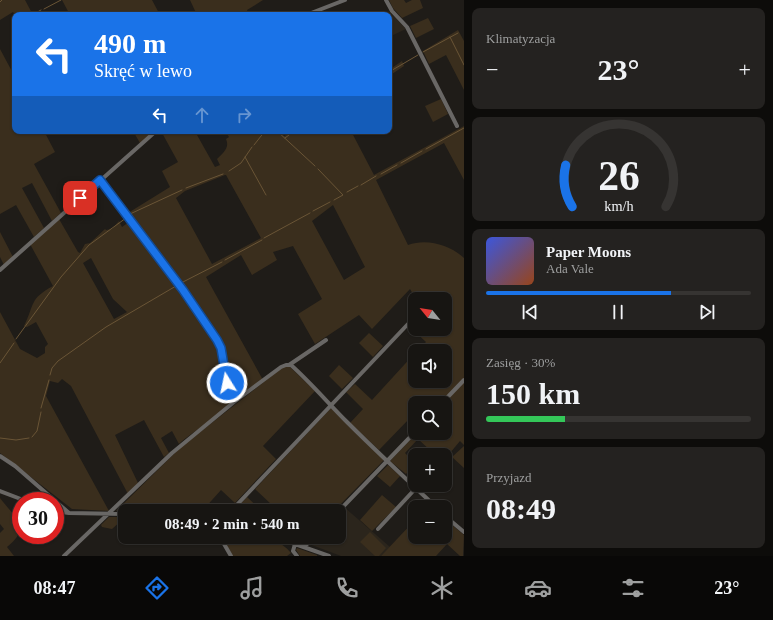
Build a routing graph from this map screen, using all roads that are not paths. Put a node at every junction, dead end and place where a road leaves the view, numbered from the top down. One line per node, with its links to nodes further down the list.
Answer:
1 (345, 0): 3 (street)
2 (386, 0): 4 (street)
3 (314, 12)
4 (458, 126)
5 (153, 134): 6 (street)
6 (100, 180): 7 (street); 13 (street)
7 (0, 270)
8 (408, 324): 14 (street)
9 (326, 340): 10 (street)
10 (289, 365): 13 (street); 14 (street)
11 (464, 380): 12 (street)
12 (449, 396)
13 (234, 402): 28 (street)
14 (332, 405): 17 (street); 24 (street)
15 (408, 440): 17 (street)
16 (0, 456): 27 (street)
17 (387, 462): 18 (street); 25 (street)
18 (408, 481)
19 (0, 491): 22 (street)
20 (412, 492): 31 (street)
21 (420, 492): 23 (street)
22 (12, 496)
23 (429, 500)
24 (238, 504)
25 (346, 504)
26 (64, 512): 27 (street)
27 (69, 513): 28 (street)
28 (109, 514): 29 (street); 38 (street)
29 (118, 514)
30 (452, 522): 32 (street)
31 (378, 530)
32 (464, 532)
33 (224, 544): 39 (street)
34 (295, 544): 36 (street); 40 (street)
35 (307, 544): 36 (street)
36 (304, 547): 37 (street)
37 (321, 555): 41 (street)
38 (64, 556)
39 (231, 556)
40 (297, 556)
41 (329, 556)

